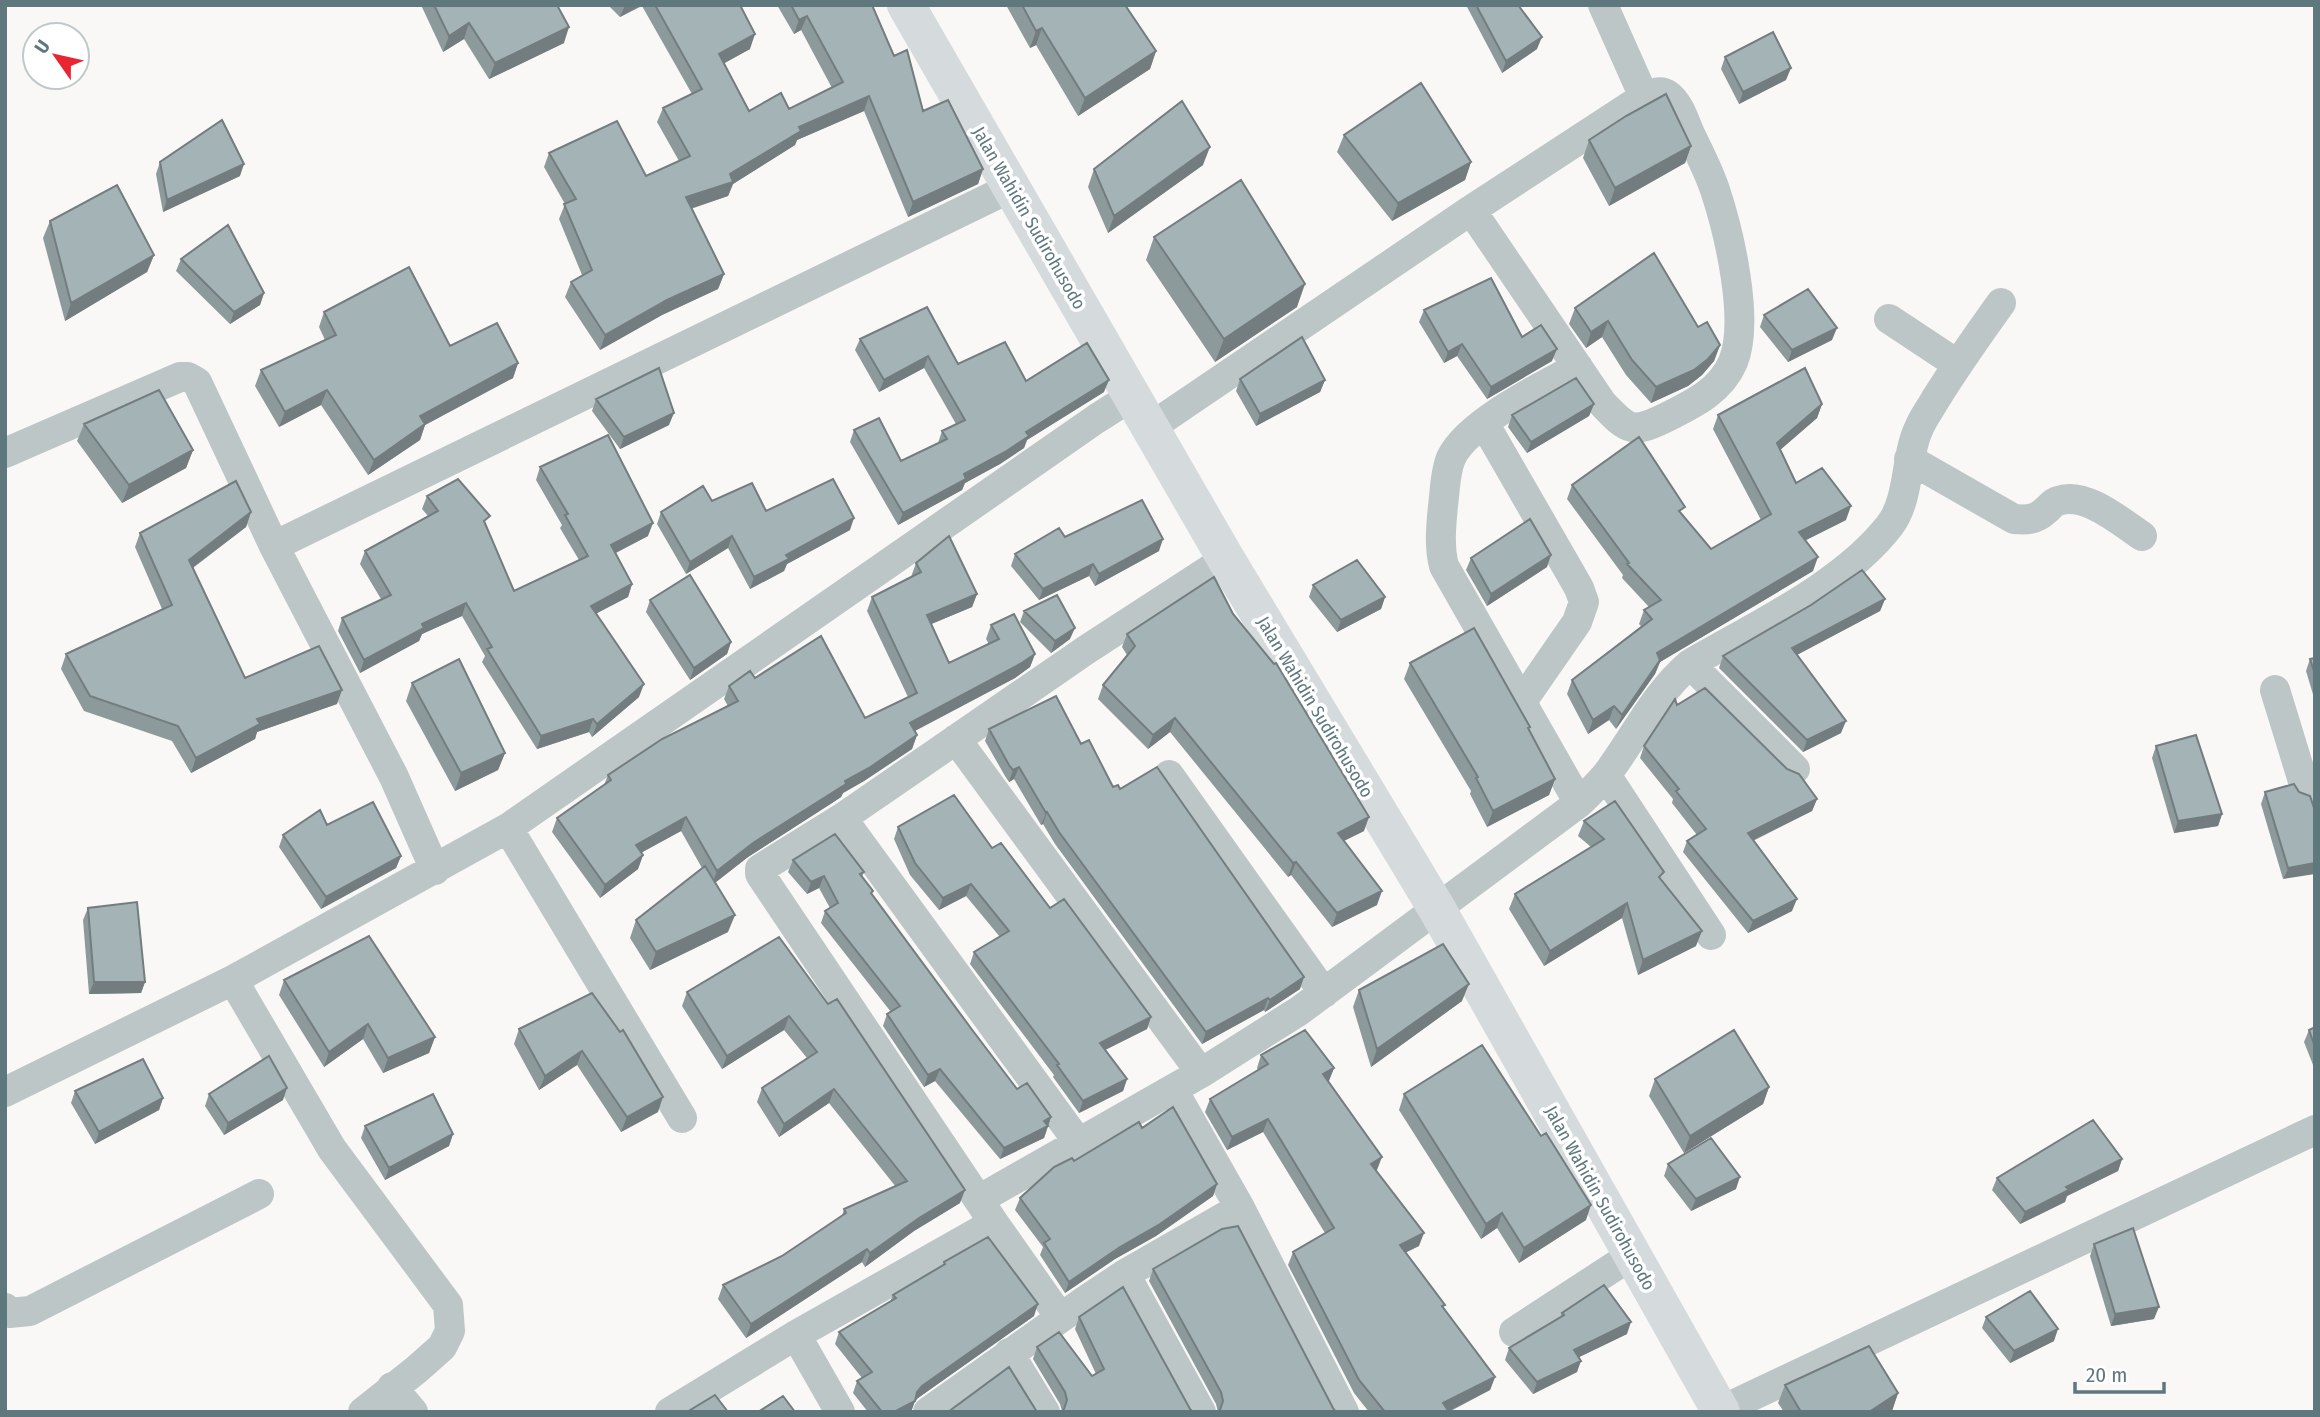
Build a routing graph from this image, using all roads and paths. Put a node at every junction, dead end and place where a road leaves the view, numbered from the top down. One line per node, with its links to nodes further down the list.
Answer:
1 (906, 5): 4 (highway, Jalan Wahidin Sudirohusodo)
2 (1604, 5): 3 (street)
3 (1644, 97): 5 (street); 9 (street)
4 (1010, 188): 10 (highway, Jalan Wahidin Sudirohusodo); 15 (street)
5 (1471, 210): 9 (street); 10 (street)
6 (2001, 303): 8 (street)
7 (1889, 319): 8 (street)
8 (1957, 364): 13 (street)
9 (1578, 367): 11 (street)
10 (1141, 412): 16 (highway, Jalan Wahidin Sudirohusodo); 27 (street)
11 (1484, 423): 19 (street); 19 (street)
12 (5, 453): 15 (street)
13 (1909, 459): 14 (street); 17 (street)
14 (2142, 536)
15 (274, 545): 28 (street)
16 (1226, 559): 20 (street); 29 (highway, Jalan Wahidin Sudirohusodo)
17 (1690, 664): 21 (street); 23 (street)
18 (2275, 690): 24 (street)
19 (1521, 703): 25 (street)
20 (956, 739): 26 (street); 33 (street)
21 (1795, 769)
22 (1169, 775): 32 (street)
23 (1606, 775): 25 (street); 30 (street)
24 (2312, 797)
25 (1579, 803): 29 (street)
26 (842, 818): 38 (street); 41 (street)
27 (508, 828): 28 (street); 36 (street)
28 (435, 870): 31 (street)
29 (1437, 909): 32 (street); 42 (highway, Jalan Wahidin Sudirohusodo)
30 (1711, 935)
31 (233, 980): 35 (street); 49 (street)
32 (1324, 993): 33 (street)
33 (1201, 1073): 34 (street)
34 (1173, 1090): 38 (street); 40 (street)
35 (5, 1092)
36 (682, 1118)
37 (2315, 1130): 50 (street)
38 (1078, 1142): 41 (street)
39 (259, 1194): 44 (street)
40 (1240, 1208): 43 (street); 58 (street)
41 (987, 1211): 45 (street); 47 (street)
42 (1632, 1255): 46 (street); 50 (highway, Jalan Wahidin Sudirohusodo)
43 (1125, 1274): 45 (street); 57 (street)
44 (5, 1308)
45 (1060, 1317): 48 (street)
46 (1514, 1332)
47 (796, 1335): 53 (street); 54 (street)
48 (1009, 1353): 55 (street); 56 (street)
49 (393, 1387): 51 (street); 52 (street)
50 (1721, 1411)
51 (363, 1412)
52 (413, 1412)
53 (670, 1412)
54 (840, 1412)
55 (928, 1412)
56 (1045, 1412)
57 (1201, 1412)
58 (1344, 1412)

